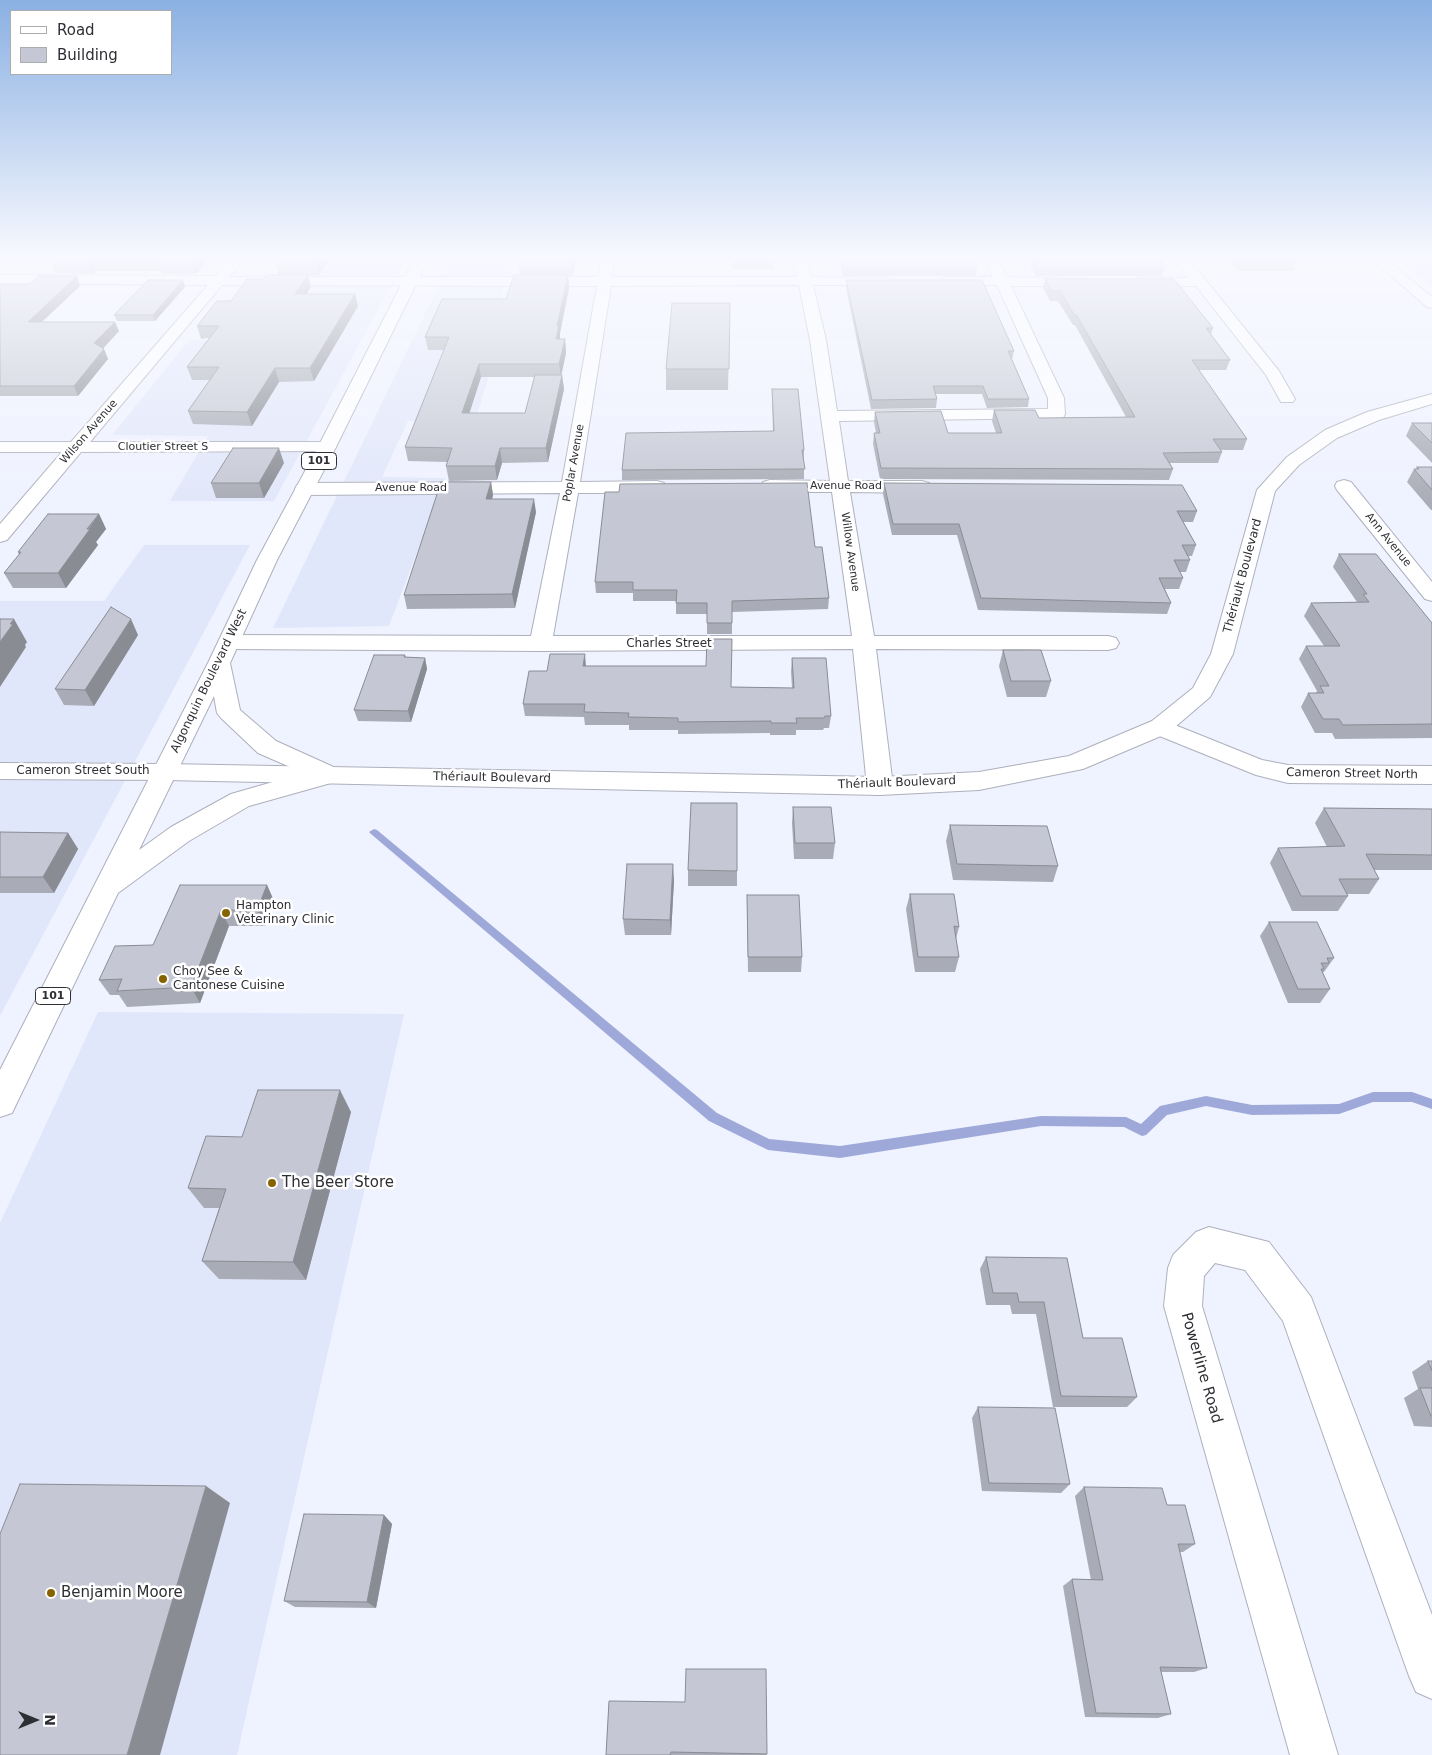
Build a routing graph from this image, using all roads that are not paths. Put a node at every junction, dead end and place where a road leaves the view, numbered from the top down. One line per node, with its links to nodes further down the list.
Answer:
1 (166, 342): 10 (street, Wilson Avenue)
2 (379, 342): 11 (street, Algonquin Boulevard West / 101)
3 (595, 342): 18 (street, Poplar Avenue)
4 (818, 342): 9 (street, Willow Avenue)
5 (1030, 342): 9 (street)
6 (1248, 342): 8 (street)
7 (1432, 398): 26 (street, Thériault Boulevard)
8 (1287, 399)
9 (828, 416): 13 (street, Willow Avenue)
10 (77, 447): 11 (street, Cloutier Street S); 12 (street, Cloutier Street S); 20 (street, Wilson Avenue)
11 (327, 447): 19 (street, Algonquin Boulevard West / 101)
12 (0, 448)
13 (840, 486): 16 (street, Avenue Road); 17 (street, Avenue Road); 24 (street, Willow Avenue)
14 (1344, 486): 21 (street, Ann Avenue)
15 (676, 487): 18 (street, Avenue Road)
16 (754, 487)
17 (939, 487)
18 (570, 488): 19 (street, Avenue Road); 23 (street, Poplar Avenue)
19 (304, 489): 25 (street, Algonquin Boulevard West / 101)
20 (0, 536)
21 (1432, 595)
22 (1108, 643): 24 (street, Charles Street)
23 (540, 644): 24 (street, Charles Street); 25 (street, Charles Street)
24 (864, 644): 31 (street, Willow Avenue)
25 (225, 652): 28 (street, Algonquin Boulevard West / 101); 29 (street)
26 (1160, 726): 30 (street, Cameron Street North); 31 (street, Thériault Boulevard)
27 (0, 771): 28 (street, Cameron Street South)
28 (165, 772): 29 (street, Thériault Boulevard); 32 (street, Algonquin Boulevard West / 101)
29 (329, 775): 31 (street, Thériault Boulevard); 32 (street)
30 (1432, 775)
31 (880, 786)
32 (107, 889): 33 (street, Algonquin Boulevard West / 101)
33 (0, 1104)
34 (1432, 1676): 35 (street, Powerline Road)
35 (1314, 1755)

